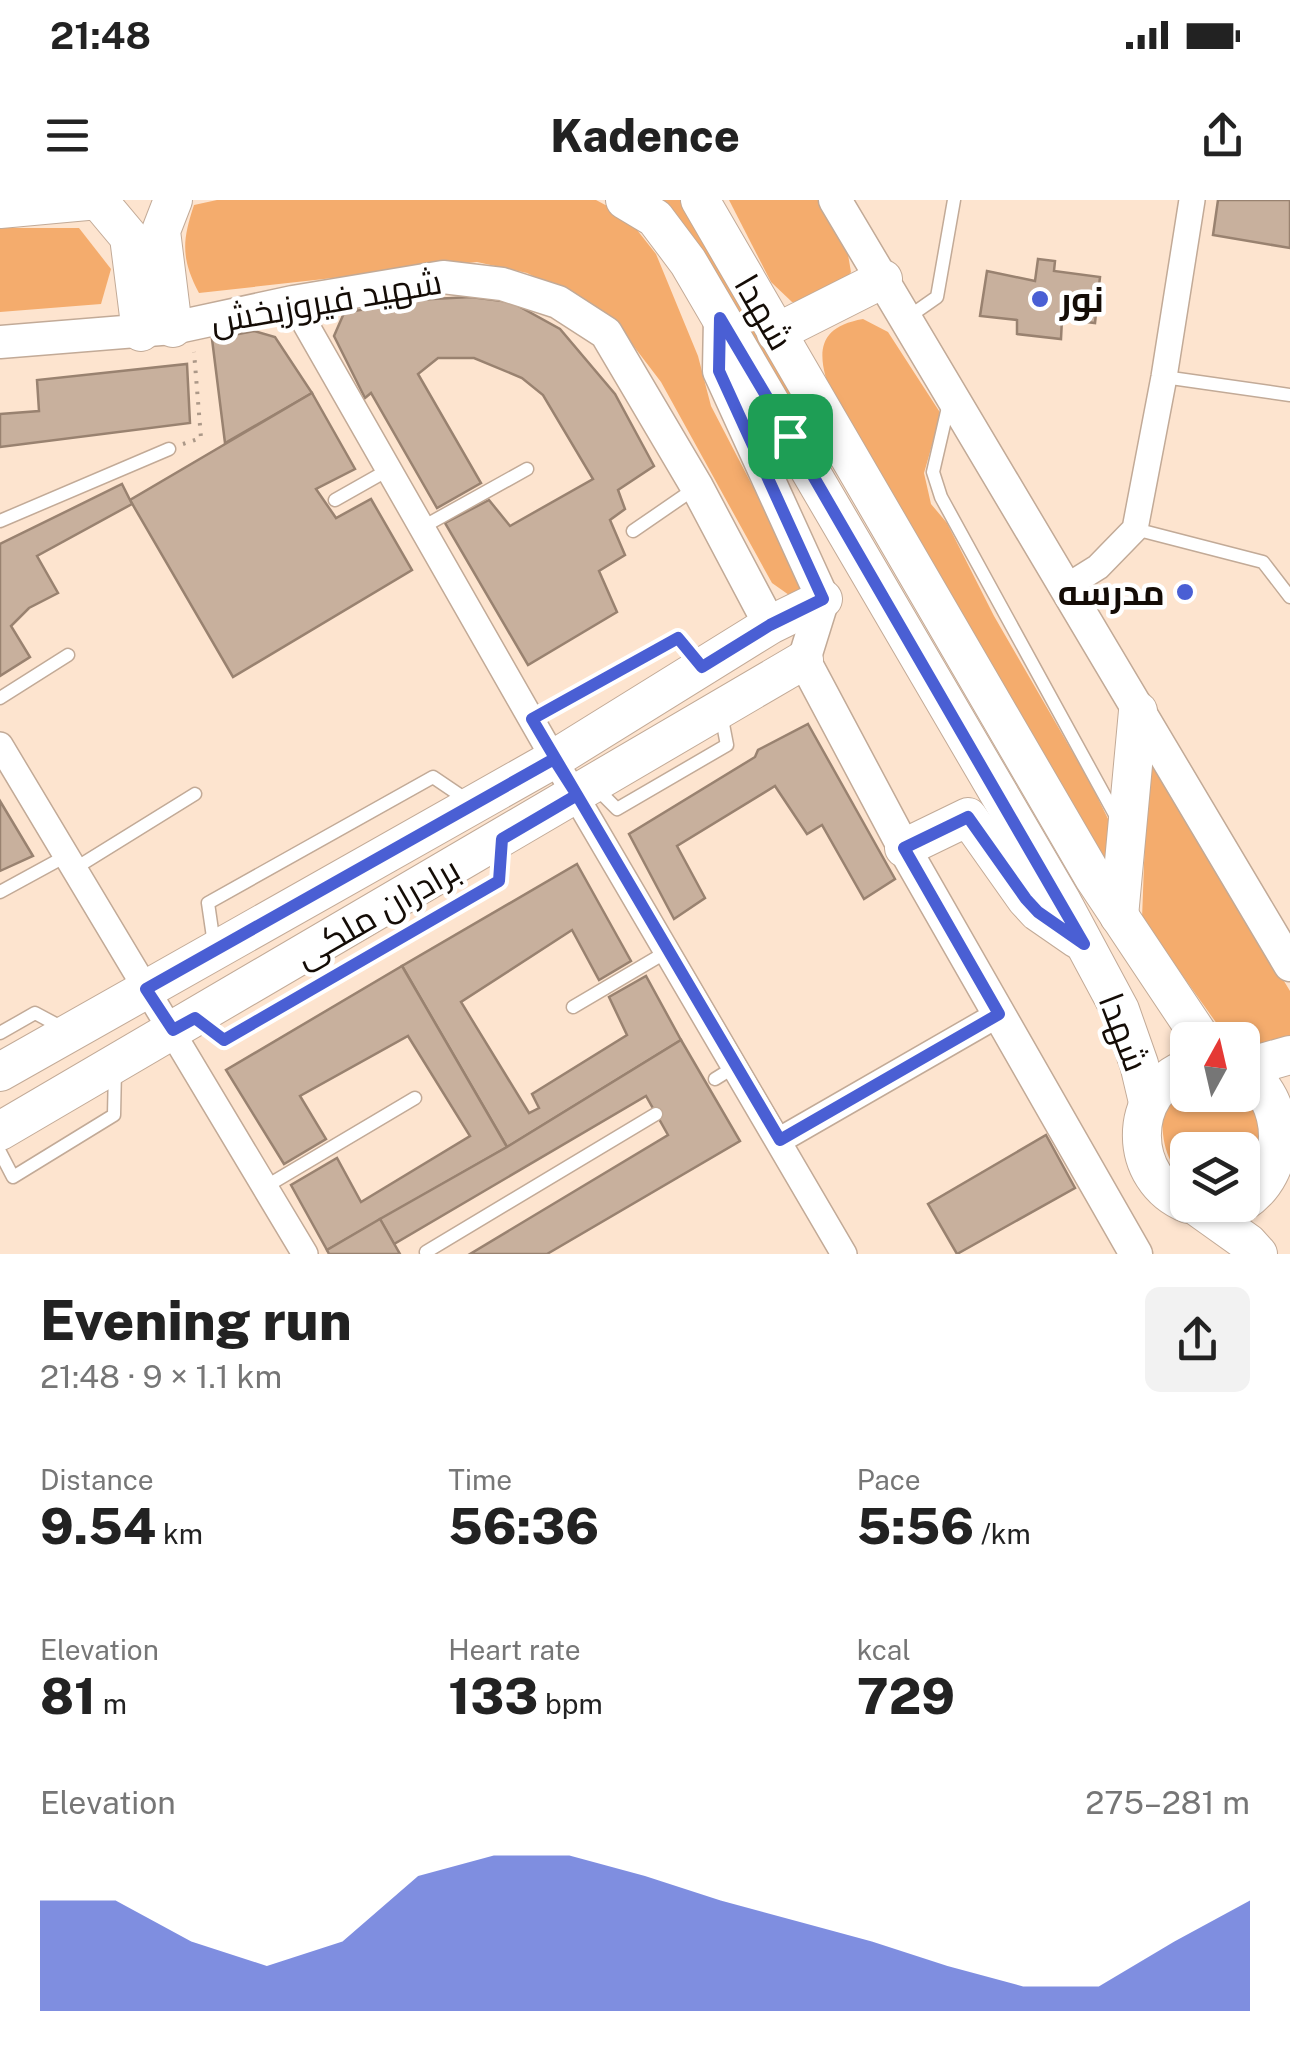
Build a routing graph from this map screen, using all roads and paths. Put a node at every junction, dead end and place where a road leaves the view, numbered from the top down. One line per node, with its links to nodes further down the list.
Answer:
1 (173, 200): 12 (main road)
2 (625, 200): 10 (main road, شهدا)
3 (700, 200): 13 (main road, شهدا)
4 (835, 200): 8 (street)
5 (954, 200): 11 (lane)
6 (1192, 200): 15 (street)
7 (0, 210): 12 (main road)
8 (883, 279): 11 (street); 13 (main road)
9 (293, 302): 12 (street, شهید فیروزبخش); 20 (street); 21 (street, شهید فیروزبخش)
10 (720, 318): 29 (street); 46 (main road, شهدا)
11 (907, 318): 16 (street)
12 (168, 328): 14 (street, شهید فیروزبخش); 18 (path)
13 (776, 333): 45 (main road, شهدا)
14 (0, 342)
15 (1164, 377): 17 (lane); 25 (street)
16 (952, 391): 27 (street); 41 (lane)
17 (1290, 395)
18 (169, 449): 23 (lane)
19 (527, 469): 24 (lane)
20 (388, 470): 22 (lane); 24 (street)
21 (698, 487): 26 (lane); 30 (street, شهید فیروزبخش)
22 (334, 500)
23 (0, 521)
24 (421, 528): 36 (street)
25 (1134, 529): 27 (street); 28 (lane)
26 (634, 532)
27 (1066, 586): 35 (street)
28 (1290, 597)
29 (823, 599): 30 (main road, برادران ملکی); 32 (street)
30 (770, 625): 33 (main road, برادران ملکی)
31 (68, 655): 34 (lane)
32 (804, 660): 39 (main road, برادران ملکی); 42 (street)
33 (702, 667): 36 (lane); 38 (main road, برادران ملکی)
34 (0, 698)
35 (1138, 711): 41 (main road); 48 (street)
36 (532, 719): 38 (street)
37 (3, 755): 43 (street)
38 (554, 759): 39 (street); 49 (main road, برادران ملکی)
39 (585, 790): 47 (street); 53 (main road, برادران ملکی)
40 (196, 794): 43 (lane)
41 (1126, 835): 45 (main road)
42 (904, 848): 46 (main road); 51 (street)
43 (70, 862): 44 (lane); 49 (street)
44 (0, 892)
45 (1119, 916): 52 (main road, شهدا)
46 (1084, 944): 63 (main road, شهدا)
47 (668, 951): 50 (lane); 67 (street)
48 (1290, 964)
49 (146, 989): 53 (street); 55 (main road, برادران ملکی)
50 (573, 1007)
51 (999, 1014): 67 (street); 77 (street)
52 (1190, 1022)
53 (184, 1024): 58 (main road, برادران ملکی); 70 (street)
54 (0, 1032): 55 (lane)
55 (70, 1032): 59 (main road, برادران ملکی)
56 (1290, 1055): 57 (main road)
57 (1260, 1063)
58 (115, 1064): 66 (main road, برادران ملکی); 68 (lane)
59 (0, 1072)
60 (1260, 1078): 65 (main road)
61 (1170, 1079): 63 (main road)
62 (415, 1098): 70 (lane)
63 (1148, 1102): 71 (main road)
64 (656, 1114): 74 (lane)
65 (1288, 1115): 69 (main road)
66 (0, 1132)
67 (780, 1140): 76 (street)
68 (0, 1152)
69 (1285, 1181): 72 (main road)
70 (265, 1187): 75 (street)
71 (1170, 1190)
72 (1260, 1190)
73 (1228, 1222): 78 (main road)
74 (426, 1252)
75 (305, 1254)
76 (844, 1254)
77 (1136, 1254)
78 (1258, 1254)

